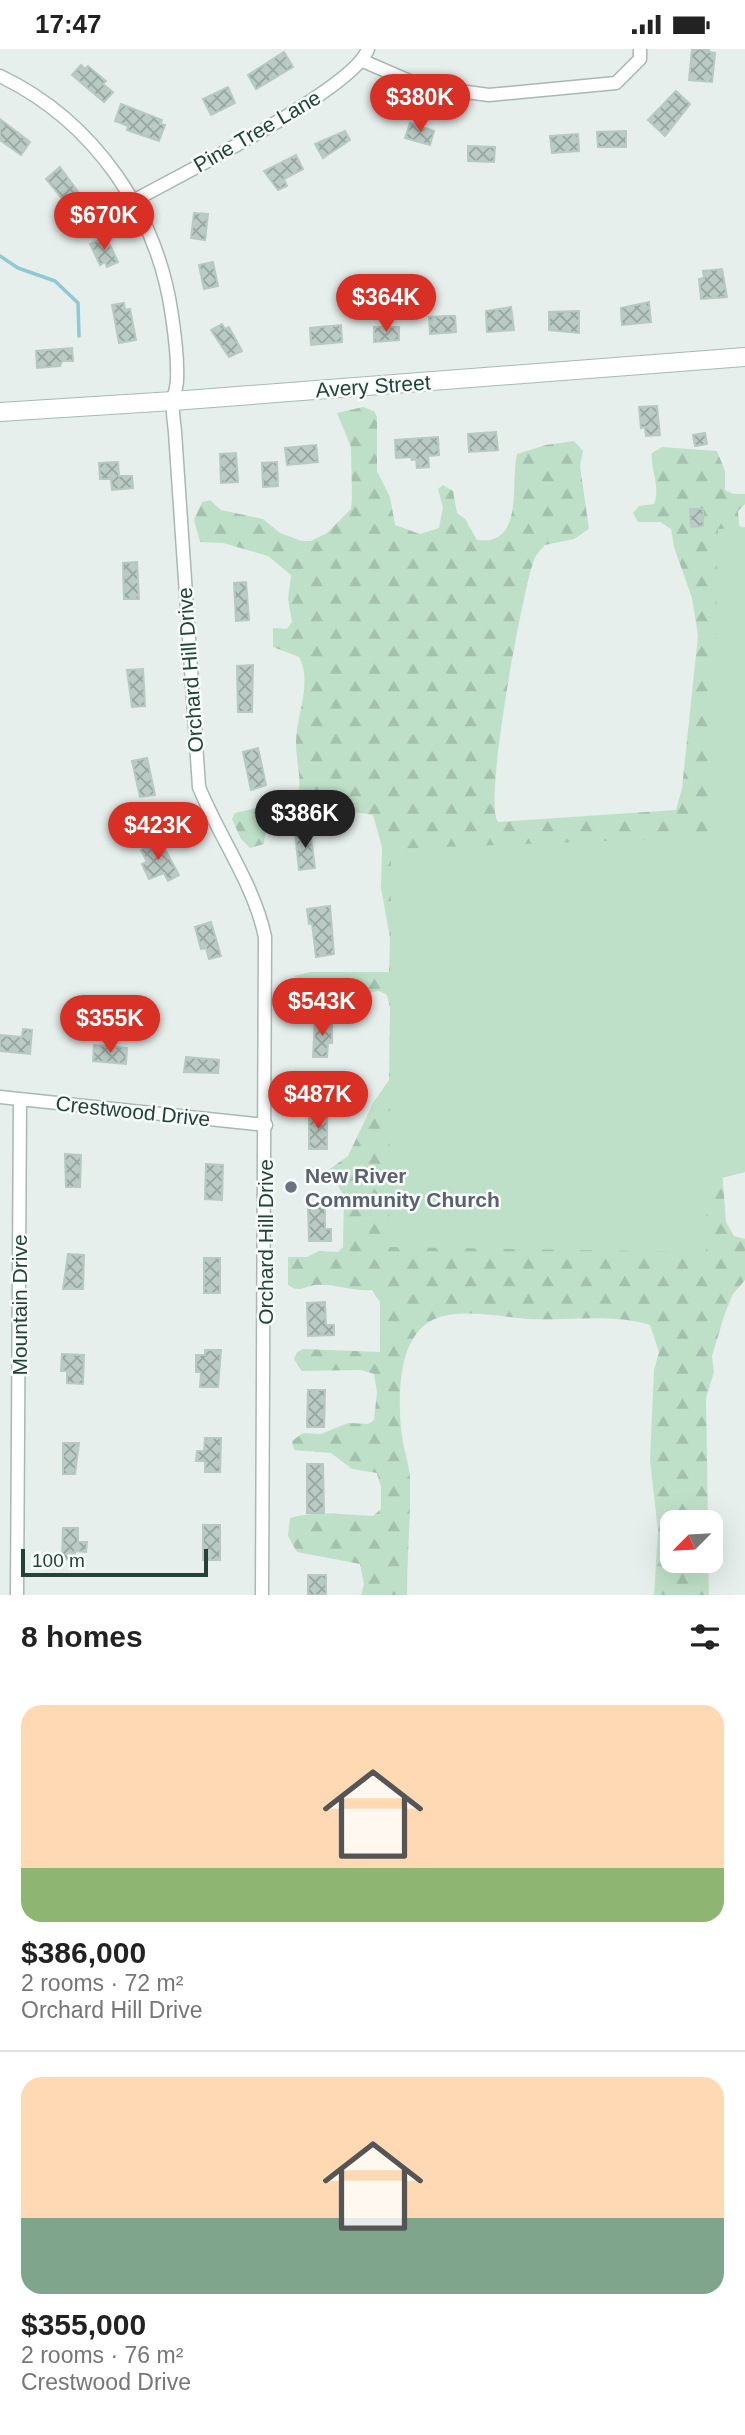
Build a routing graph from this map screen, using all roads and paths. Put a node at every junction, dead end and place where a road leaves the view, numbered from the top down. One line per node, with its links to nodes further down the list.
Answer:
1 (640, 49): 2 (street)
2 (365, 55): 4 (street, Pine Tree Lane)
3 (0, 76): 4 (street, Orchard Hill Drive)
4 (135, 200): 6 (street, Orchard Hill Drive)
5 (745, 357): 6 (main road, Avery Street)
6 (173, 401): 7 (main road, Avery Street); 10 (street, Orchard Hill Drive)
7 (0, 412)
8 (0, 1097): 9 (street, Crestwood Drive)
9 (20, 1100): 10 (street, Crestwood Drive); 11 (street, Mountain Drive)
10 (266, 1125): 12 (street, Orchard Hill Drive)
11 (17, 1595)
12 (262, 1595)

